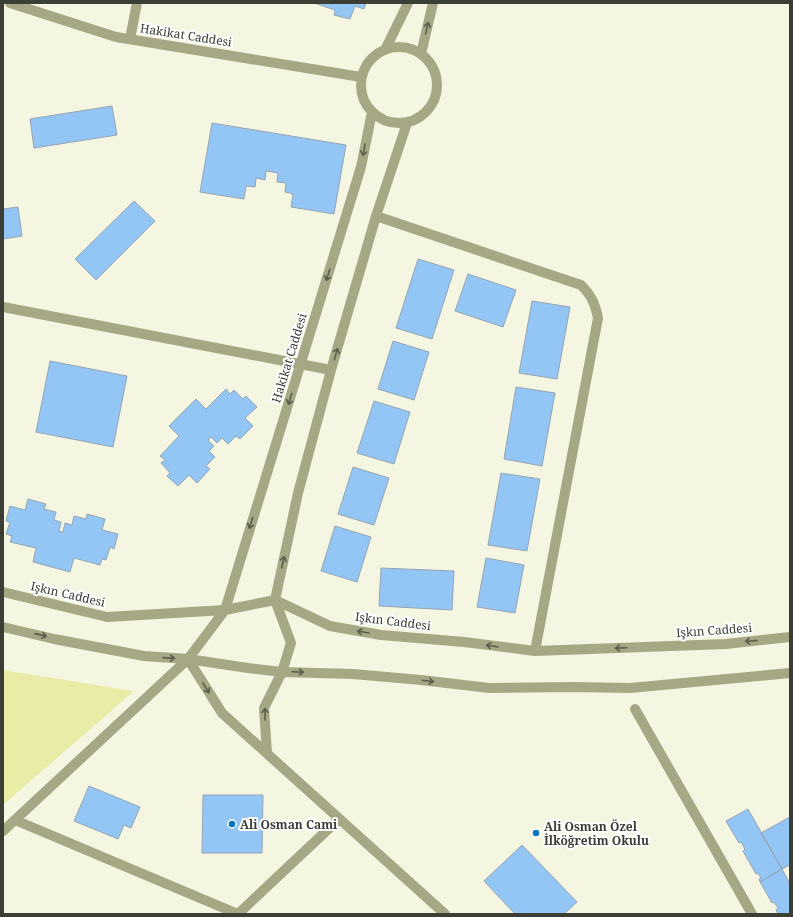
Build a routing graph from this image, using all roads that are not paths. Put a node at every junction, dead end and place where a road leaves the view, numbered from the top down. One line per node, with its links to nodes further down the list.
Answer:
1 (10, 3): 5 (street, Hakikat Caddesi)
2 (138, 3): 5 (street)
3 (408, 3): 6 (street)
4 (433, 3): 7 (street, one-way to 4)
5 (130, 39): 8 (street, Hakikat Caddesi)
6 (385, 50): 7 (street); 8 (street)
7 (421, 54): 10 (street)
8 (361, 77): 9 (street)
9 (372, 112): 10 (street); 13 (street, Hakikat Caddesi, one-way to 13)
10 (407, 123): 11 (street)
11 (376, 216): 14 (street, one-way to 11); 20 (street)
12 (3, 308): 13 (street)
13 (300, 364): 14 (street); 17 (street, Hakikat Caddesi, one-way to 17)
14 (331, 370): 16 (street, one-way to 14)
15 (3, 592): 17 (street, Işkın Caddesi)
16 (275, 600): 17 (street, Işkın Caddesi); 20 (street, Işkın Caddesi, one-way to 16); 22 (street)
17 (225, 610): 21 (street)
18 (3, 626): 21 (street, one-way to 21)
19 (790, 637): 20 (street, Işkın Caddesi, one-way to 20)
20 (535, 651)
21 (188, 659): 22 (street); 25 (street, one-way to 25); 27 (street)
22 (282, 672): 23 (street, one-way to 23); 25 (street, one-way to 22)
23 (790, 673)
24 (636, 709): 31 (street)
25 (267, 753): 26 (street)
26 (339, 819): 29 (street); 30 (street)
27 (16, 820): 28 (street); 29 (street)
28 (3, 831)
29 (238, 914)
30 (445, 914)
31 (752, 914)

